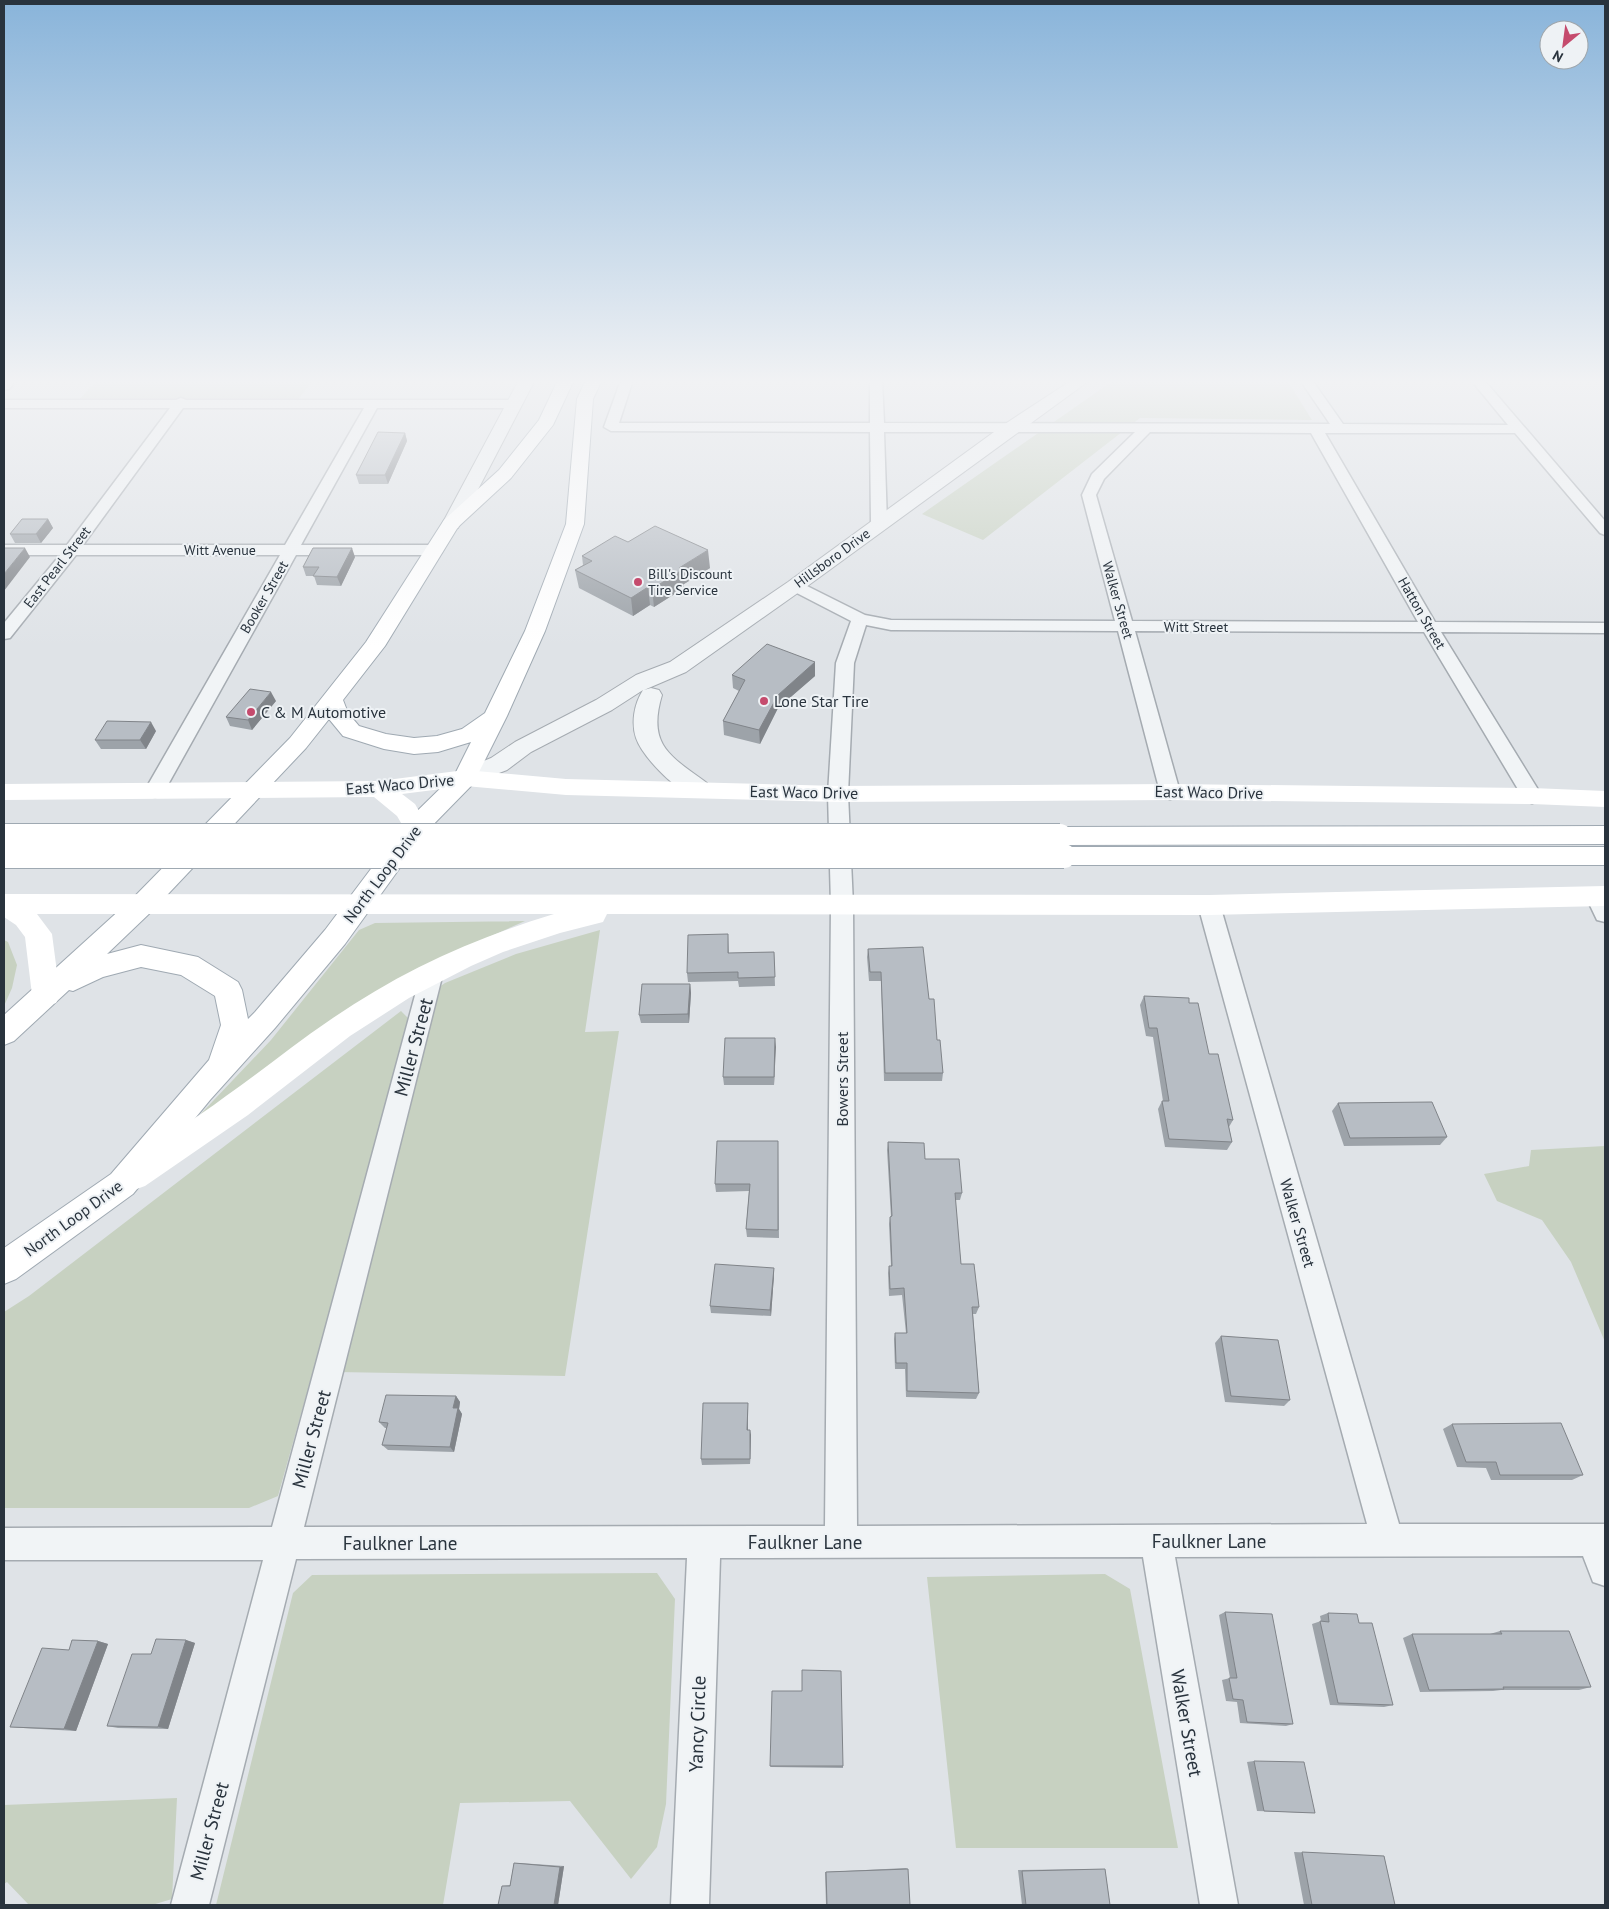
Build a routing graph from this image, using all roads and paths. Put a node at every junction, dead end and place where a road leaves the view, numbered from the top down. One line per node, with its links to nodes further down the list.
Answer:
1 (132, 469): 15 (street, East Pearl Street)
2 (336, 469): 16 (street, Booker Street)
3 (479, 469): 12 (street)
4 (509, 469): 12 (main road)
5 (579, 469): 27 (main road, North Loop Drive)
6 (878, 469): 11 (street)
7 (954, 469): 11 (street, Hillsboro Drive)
8 (1105, 469): 20 (street, Walker Street)
9 (1338, 469): 21 (street, Hatton Street)
10 (1554, 469): 13 (street)
11 (879, 523): 18 (street, Hillsboro Drive)
12 (451, 524): 17 (main road)
13 (1605, 530)
14 (4, 550): 15 (street, Witt Avenue)
15 (72, 550): 16 (street, Witt Avenue); 23 (street, East Pearl Street)
16 (291, 550): 17 (street, Witt Avenue); 32 (street, Booker Street)
17 (436, 550): 26 (main road)
18 (795, 586): 19 (street, Witt Street); 24 (street, Hillsboro Drive)
19 (860, 619): 20 (street, Witt Street); 36 (street, Bowers Street)
20 (1126, 626): 21 (street, Witt Street); 35 (street, Walker Street)
21 (1430, 628): 22 (street, Witt Street); 37 (street, Hatton Street)
22 (1605, 628)
23 (4, 634)
24 (678, 666): 25 (street, Hillsboro Drive); 28 (street, Hillsboro Drive)
25 (651, 695): 28 (street, Hillsboro Drive); 31 (street)
26 (332, 700): 27 (main road); 33 (main road)
27 (497, 715): 29 (main road, North Loop Drive)
28 (499, 764): 29 (street, Hillsboro Drive)
29 (465, 778): 30 (main road, East Waco Drive); 31 (main road, East Waco Drive); 39 (main road, North Loop Drive)
30 (379, 789): 33 (main road, East Waco Drive); 39 (main road)
31 (698, 789): 36 (main road, East Waco Drive)
32 (154, 790): 33 (main road, East Waco Drive); 34 (main road, East Waco Drive)
33 (252, 791): 47 (main road)
34 (4, 792)
35 (1170, 792): 36 (main road, East Waco Drive); 37 (main road, East Waco Drive)
36 (838, 794): 50 (street, Bowers Street)
37 (1532, 796): 38 (main road, East Waco Drive)
38 (1605, 799)
39 (416, 827): 48 (main road, North Loop Drive)
40 (1605, 835): 42 (main road)
41 (4, 836): 42 (main road, bridge)
42 (1062, 846): 43 (main road, bridge); 44 (main road)
43 (4, 856)
44 (1605, 856)
45 (1602, 902): 51 (main road)
46 (4, 904): 47 (main road); 53 (main road)
47 (144, 904): 48 (main road); 53 (main road)
48 (359, 904): 49 (main road); 55 (main road, North Loop Drive)
49 (642, 904): 50 (main road); 52 (main road)
50 (842, 905): 51 (main road); 62 (street, Bowers Street)
51 (1209, 905): 58 (street, Walker Street)
52 (432, 973): 56 (main road); 63 (street, Miller Street)
53 (46, 995): 54 (main road); 55 (main road)
54 (4, 1033)
55 (222, 1066): 56 (main road, North Loop Drive)
56 (122, 1184): 57 (main road, North Loop Drive)
57 (4, 1268)
58 (1387, 1540): 59 (street, Faulkner Lane); 60 (street, Faulkner Lane)
59 (1599, 1540): 65 (street)
60 (1156, 1541): 62 (street, Faulkner Lane); 68 (street, Walker Street)
61 (704, 1542): 62 (street, Faulkner Lane); 63 (street, Faulkner Lane); 67 (street, Yancy Circle)
62 (841, 1542)
63 (284, 1543): 64 (street, Faulkner Lane); 66 (street, Miller Street)
64 (4, 1544)
65 (1605, 1570)
66 (190, 1905)
67 (690, 1905)
68 (1219, 1905)

